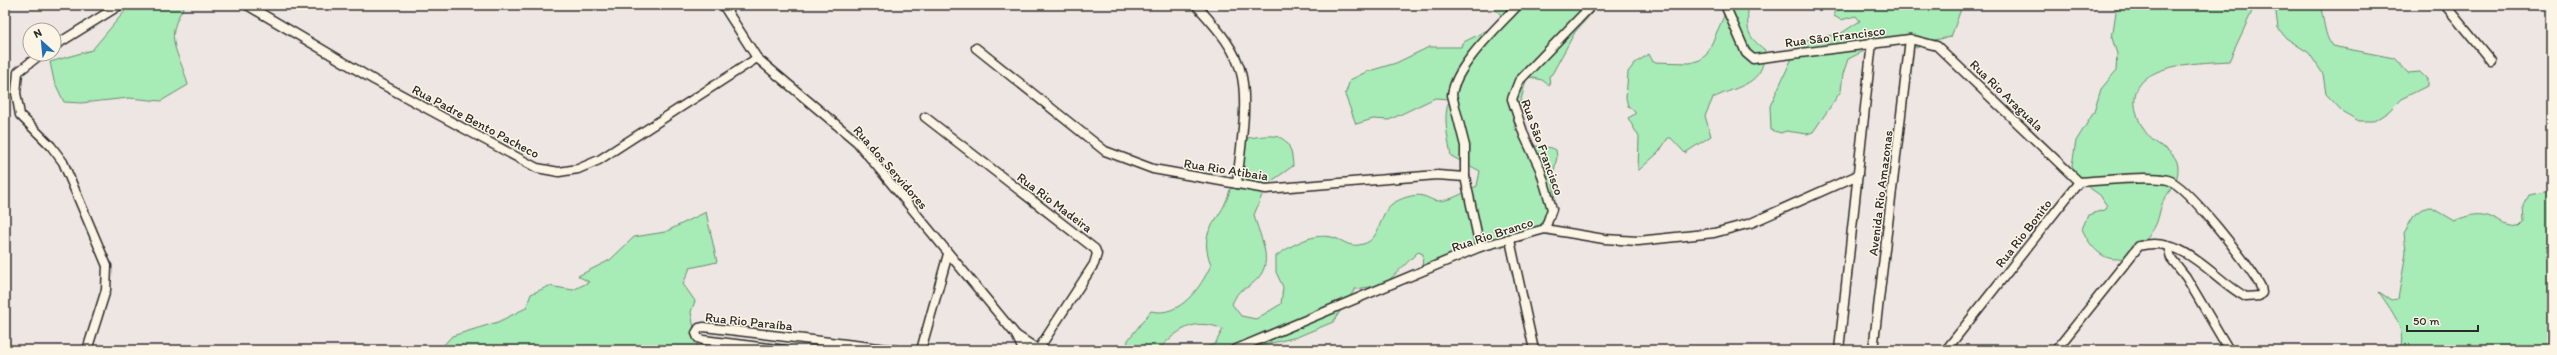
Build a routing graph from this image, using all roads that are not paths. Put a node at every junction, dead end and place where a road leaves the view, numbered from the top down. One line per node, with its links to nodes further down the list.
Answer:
1 (120, 5): 10 (street)
2 (247, 5): 13 (street, Rua Padre Bento Pacheco)
3 (723, 5): 13 (street, Rua dos Servidores)
4 (1196, 5): 20 (street)
5 (1518, 5): 18 (street)
6 (1592, 5): 21 (street, Rua São Francisco)
7 (1725, 5): 11 (street, Rua São Francisco)
8 (2445, 5): 14 (street)
9 (1910, 39): 11 (street, Rua São Francisco); 19 (street, Rua Rio Araguala); 36 (street, Avenida Rio Amazonas)
10 (62, 41)
11 (1872, 42): 17 (street, Avenida Rio Amazonas)
12 (976, 48): 20 (street, Rua Rio Atibaia)
13 (757, 58): 25 (street, Rua dos Servidores)
14 (2491, 61)
15 (31, 62): 27 (street)
16 (925, 118): 32 (street, Rua Rio Madeira)
17 (1858, 175): 21 (street, Rua Rio Branco); 35 (street, Avenida Rio Amazonas)
18 (1465, 177): 20 (street, Rua Rio Atibaia); 24 (street)
19 (2079, 182): 23 (street); 37 (street, Rua Rio Bonito)
20 (1237, 184)
21 (1545, 229): 22 (street, Rua Rio Branco)
22 (1510, 240): 24 (street, Rua Rio Branco); 34 (street)
23 (2168, 246): 38 (street); 39 (street)
24 (1480, 247): 33 (street, Rua Rio Branco)
25 (948, 254): 26 (street, Rua dos Servidores); 30 (street)
26 (1016, 335): 31 (street, Rua dos Servidores); 32 (street, Rua dos Servidores)
27 (87, 350)
28 (786, 350): 29 (street, Rua Rio Paraíba)
29 (896, 350)
30 (921, 350)
31 (1023, 350)
32 (1038, 350)
33 (1234, 350)
34 (1534, 350)
35 (1839, 350)
36 (1873, 350)
37 (1946, 350)
38 (2056, 350)
39 (2229, 350)

